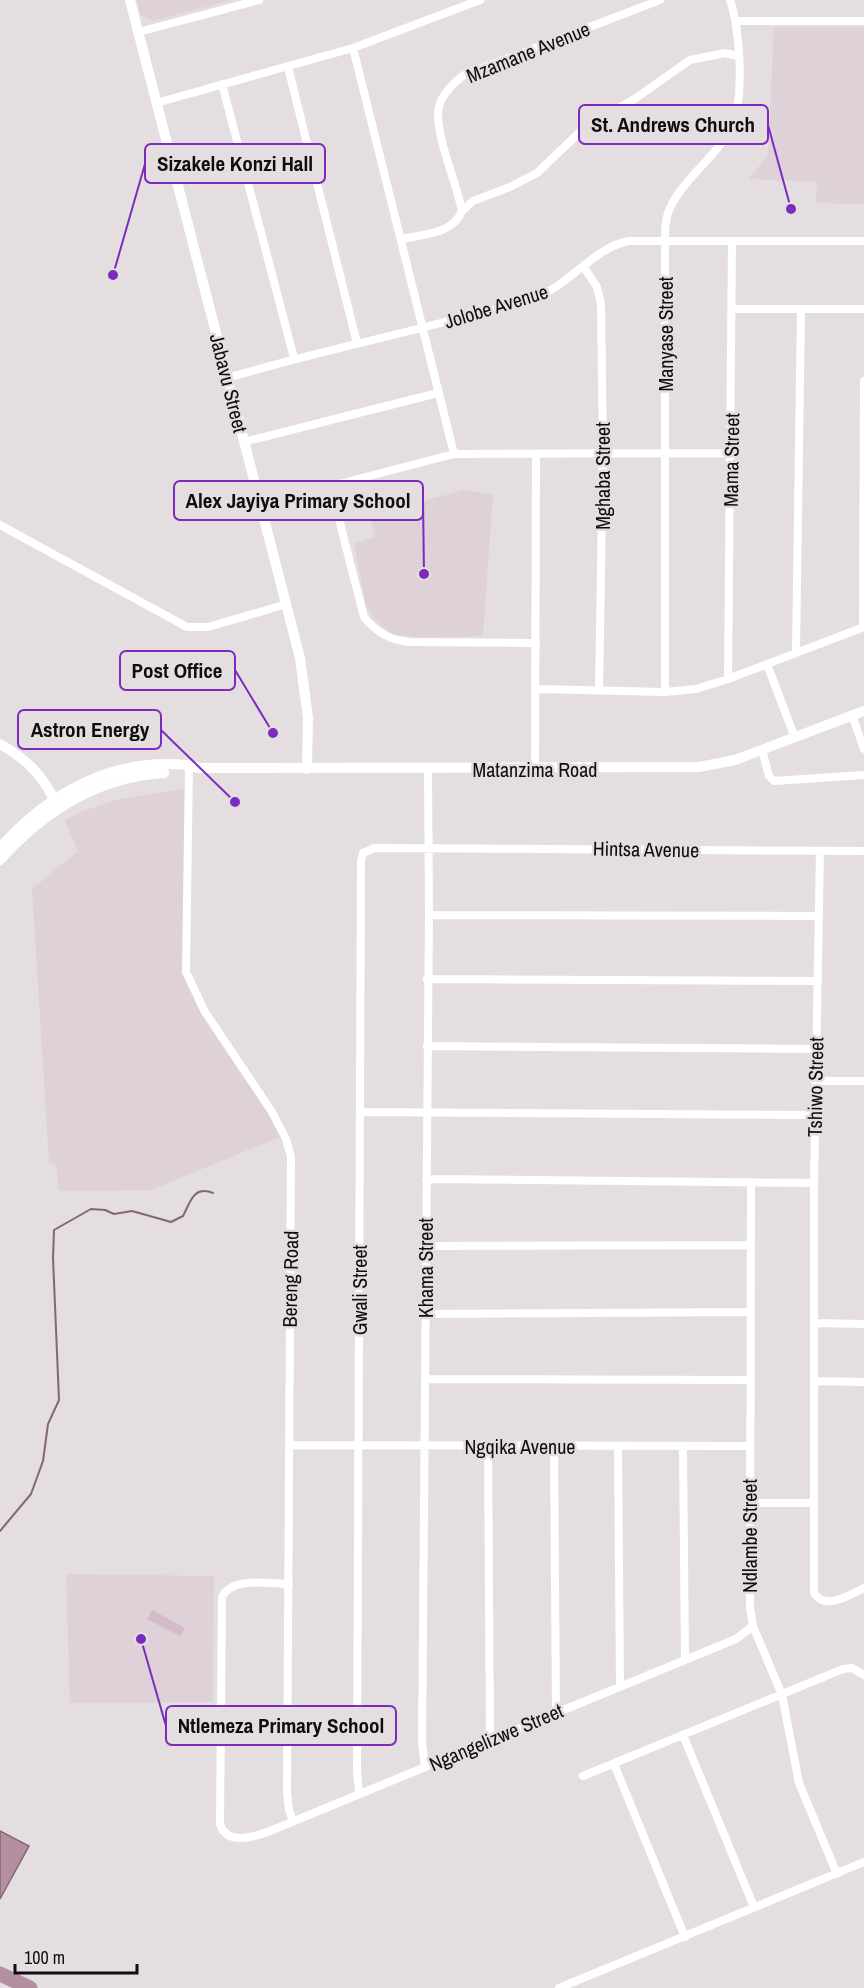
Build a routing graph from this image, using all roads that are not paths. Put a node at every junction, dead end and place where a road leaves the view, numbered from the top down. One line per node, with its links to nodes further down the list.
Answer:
1 (130, 0): 8 (street, Jabavu Street)
2 (259, 0): 8 (street)
3 (480, 0): 9 (street)
4 (660, 0): 14 (street, Mzamane Avenue)
5 (730, 0): 6 (street, Manyase Street)
6 (737, 21): 7 (street); 10 (street, Manyase Street)
7 (864, 21)
8 (139, 32): 13 (street, Jabavu Street)
9 (353, 48): 11 (street); 15 (street)
10 (738, 56): 14 (street); 16 (street, Manyase Street)
11 (288, 67): 12 (street); 24 (street)
12 (222, 84): 13 (street); 25 (street)
13 (156, 103): 26 (street, Jabavu Street)
14 (462, 211): 15 (street)
15 (402, 239): 23 (street)
16 (665, 241): 17 (street, Jolobe Avenue); 19 (street, Jolobe Avenue); 31 (street, Manyase Street)
17 (732, 241): 18 (street, Jolobe Avenue); 20 (street, Mama Street)
18 (864, 241)
19 (583, 266): 23 (street, Jolobe Avenue); 30 (street, Mghaba Street)
20 (733, 309): 21 (street); 32 (street, Mama Street)
21 (801, 309): 22 (street); 41 (street)
22 (864, 309)
23 (423, 328): 24 (street, Jolobe Avenue); 28 (street)
24 (357, 343): 25 (street, Jolobe Avenue)
25 (294, 358): 26 (street, Jolobe Avenue)
26 (227, 378): 29 (street, Jabavu Street)
27 (864, 381): 39 (street)
28 (438, 393): 29 (street); 33 (street)
29 (244, 442): 36 (street, Jabavu Street)
30 (603, 453): 31 (street); 34 (street); 45 (street, Mghaba Street)
31 (666, 453): 32 (street); 46 (street, Manyase Street)
32 (732, 453): 43 (street, Mama Street)
33 (454, 454): 34 (street); 35 (street)
34 (536, 454): 40 (street)
35 (331, 488): 36 (street); 40 (street)
36 (262, 504): 38 (street, Jabavu Street)
37 (0, 525): 38 (street)
38 (287, 604): 54 (street, Jabavu Street)
39 (864, 627): 41 (street)
40 (536, 643): 44 (street)
41 (796, 652): 42 (street)
42 (767, 664): 43 (street); 49 (street)
43 (728, 679): 46 (street)
44 (536, 689): 45 (street); 56 (street)
45 (599, 691): 46 (street)
46 (665, 692)
47 (864, 711): 48 (street, Matanzima Road)
48 (852, 715): 49 (street, Matanzima Road); 51 (street)
49 (795, 738): 52 (street, Matanzima Road)
50 (0, 744): 58 (street)
51 (864, 749)
52 (762, 750): 56 (street, Matanzima Road); 57 (street)
53 (192, 768): 54 (street, Matanzima Road); 58 (street, Matanzima Road); 88 (street, Bereng Road)
54 (307, 769): 55 (street, Matanzima Road)
55 (428, 769): 56 (street, Matanzima Road); 60 (street, Khama Street)
56 (535, 769)
57 (864, 775)
58 (56, 802): 59 (street, Matanzima Road); 63 (street, Matanzima Road)
59 (0, 848)
60 (429, 848): 61 (street, Hintsa Avenue); 64 (street, Khama Street); 72 (street, Gwali Street)
61 (819, 851): 62 (street, Hintsa Avenue); 65 (street, Tshiwo Street)
62 (864, 851)
63 (0, 860)
64 (429, 915): 65 (street); 66 (street, Khama Street)
65 (818, 916): 67 (street, Tshiwo Street)
66 (427, 979): 67 (street); 68 (street, Khama Street)
67 (817, 981): 69 (street, Tshiwo Street)
68 (427, 1046): 69 (street); 73 (street, Khama Street)
69 (815, 1049): 70 (street, Tshiwo Street)
70 (815, 1081): 71 (street); 74 (street, Tshiwo Street)
71 (864, 1081)
72 (361, 1112): 73 (street); 89 (street, Gwali Street)
73 (426, 1112): 74 (street); 75 (street, Khama Street)
74 (815, 1115): 77 (street, Tshiwo Street)
75 (426, 1179): 76 (street); 79 (street, Khama Street)
76 (751, 1182): 77 (street); 78 (street, Ndlambe Street)
77 (814, 1183): 82 (street, Tshiwo Street)
78 (749, 1245): 79 (street); 80 (street, Ndlambe Street)
79 (425, 1246): 81 (street, Khama Street)
80 (749, 1312): 81 (street); 85 (street, Ndlambe Street)
81 (425, 1314): 84 (street, Khama Street)
82 (815, 1323): 83 (street); 86 (street, Tshiwo Street)
83 (864, 1324)
84 (425, 1379): 85 (street); 90 (street, Khama Street)
85 (749, 1380): 93 (street, Ndlambe Street)
86 (814, 1381): 87 (street); 97 (street, Tshiwo Street)
87 (864, 1382)
88 (291, 1445): 89 (street, Ngqika Avenue); 98 (street, Bereng Road)
89 (359, 1445): 90 (street, Ngqika Avenue); 111 (street, Gwali Street)
90 (424, 1445): 91 (street, Ngqika Avenue); 109 (street, Khama Street)
91 (488, 1446): 92 (street, Ngqika Avenue); 107 (street)
92 (554, 1446): 94 (street, Ngqika Avenue); 105 (street)
93 (748, 1446): 95 (street, Ngqika Avenue); 96 (street, Ndlambe Street)
94 (618, 1447): 95 (street, Ngqika Avenue); 103 (street)
95 (683, 1447): 101 (street)
96 (749, 1503): 97 (street); 100 (street, Ndlambe Street)
97 (812, 1503): 99 (street, Tshiwo Street)
98 (289, 1584): 112 (street, Bereng Road); 112 (street, Ngangelizwe Street)
99 (864, 1588)
100 (753, 1626): 101 (street, Ngangelizwe Street); 104 (street, Ndlambe Street)
101 (685, 1659): 103 (street, Ngangelizwe Street)
102 (864, 1675): 104 (street)
103 (620, 1685): 105 (street, Ngangelizwe Street)
104 (782, 1695): 106 (street); 114 (street, Ndlambe Street)
105 (556, 1713): 107 (street, Ngangelizwe Street)
106 (683, 1735): 108 (street); 115 (street)
107 (490, 1739): 109 (street, Ngangelizwe Street)
108 (614, 1764): 110 (street); 116 (street)
109 (425, 1767): 111 (street, Ngangelizwe Street)
110 (583, 1776)
111 (359, 1794): 112 (street, Ngangelizwe Street)
112 (293, 1821)
113 (864, 1862): 114 (street)
114 (837, 1874): 115 (street)
115 (754, 1907): 116 (street)
116 (685, 1936): 117 (street)
117 (559, 1988)

